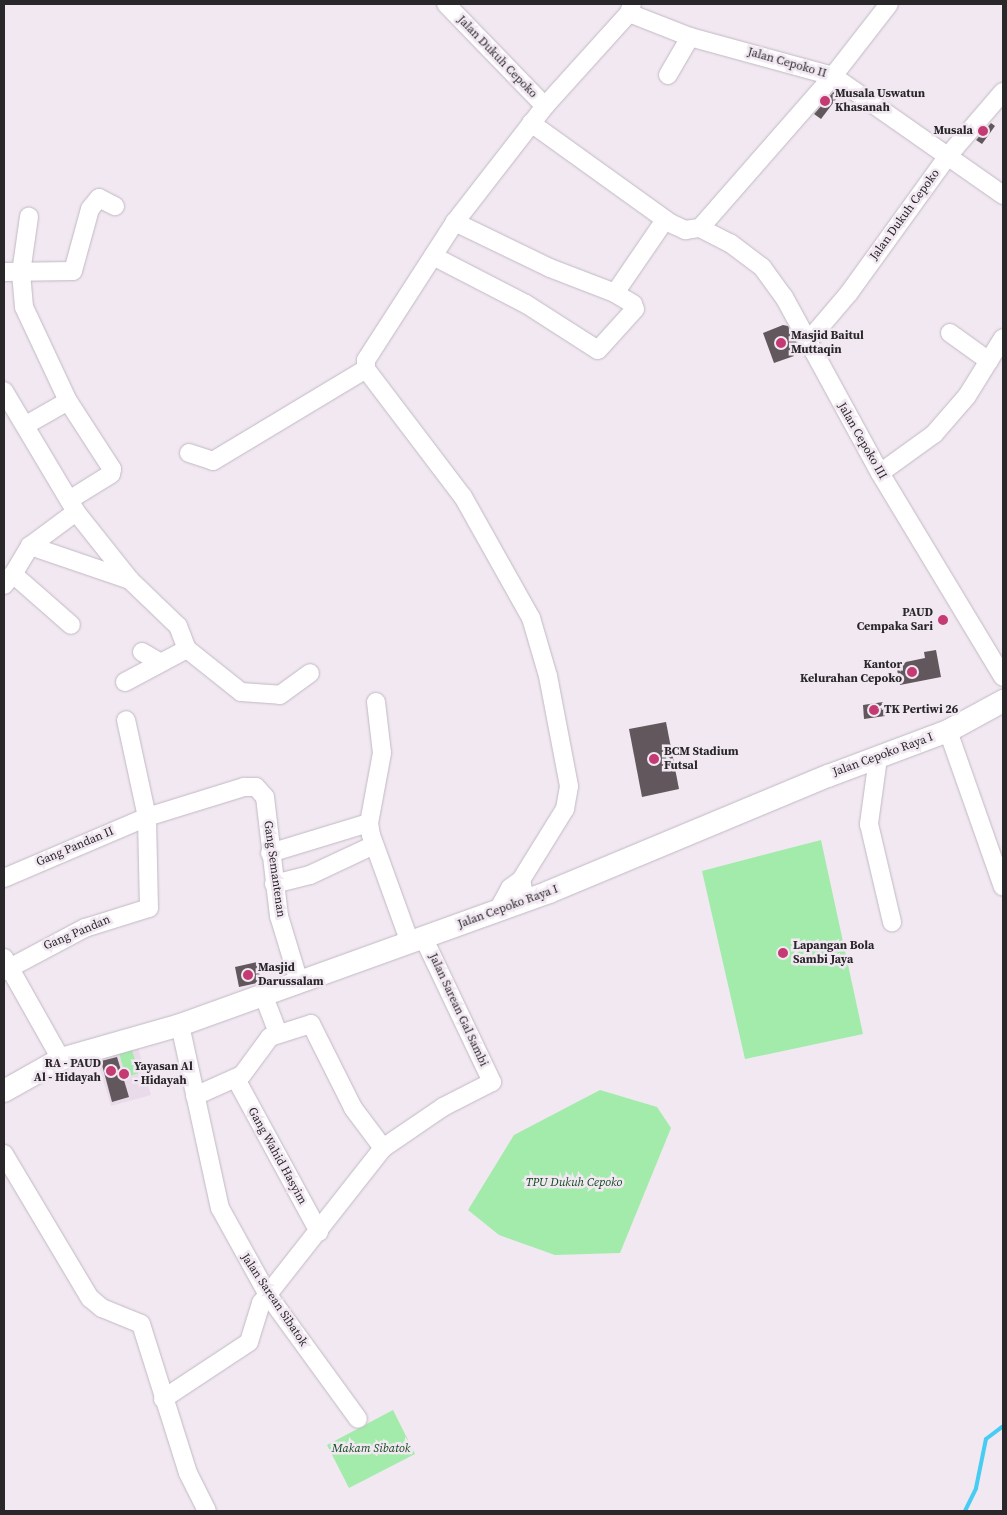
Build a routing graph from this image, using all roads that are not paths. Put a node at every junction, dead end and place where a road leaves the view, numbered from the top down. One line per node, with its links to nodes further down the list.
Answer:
1 (446, 4): 8 (street, Jalan Dukuh Cepoko)
2 (889, 4): 6 (street)
3 (630, 8): 4 (street, Jalan Cepoko II); 8 (street, Jalan Dukuh Cepoko)
4 (690, 37): 5 (street); 6 (street, Jalan Cepoko II)
5 (668, 75)
6 (833, 76): 10 (street, Jalan Cepoko II); 16 (street)
7 (1003, 92): 10 (street, Jalan Dukuh Cepoko)
8 (545, 106): 9 (street)
9 (531, 123): 14 (street); 15 (street)
10 (947, 157): 11 (street, Jalan Cepoko II); 22 (street, Jalan Dukuh Cepoko)
11 (1003, 195)
12 (115, 206): 18 (street)
13 (30, 217): 18 (street)
14 (665, 220): 16 (street); 19 (street)
15 (455, 222): 17 (street); 19 (street)
16 (700, 228): 22 (street, Jalan Cepoko III)
17 (433, 256): 19 (street); 24 (street)
18 (12, 273): 26 (street)
19 (615, 293)
20 (950, 334): 23 (street)
21 (1003, 338): 23 (street)
22 (809, 340): 29 (street, Jalan Cepoko III)
23 (989, 361): 29 (street)
24 (366, 369): 28 (street); 54 (street)
25 (4, 391): 27 (street)
26 (68, 401): 27 (street); 30 (street)
27 (26, 425): 30 (street)
28 (189, 453)
29 (880, 474): 39 (street, Jalan Cepoko III)
30 (73, 506): 31 (street); 33 (street)
31 (30, 546): 32 (street); 33 (street)
32 (8, 580): 34 (street)
33 (130, 580): 35 (street)
34 (71, 625)
35 (187, 649): 37 (street); 38 (street)
36 (142, 652): 37 (street)
37 (159, 662): 40 (street)
38 (310, 673)
39 (1003, 677)
40 (125, 682)
41 (1003, 701): 44 (main road, Jalan Cepoko Raya I)
42 (376, 702): 48 (street, Jalan Sarean Gal Sambi)
43 (126, 720): 47 (street)
44 (948, 731): 45 (main road, Jalan Cepoko Raya I); 53 (street)
45 (878, 758): 54 (main road, Jalan Cepoko Raya I); 55 (street)
46 (256, 787): 47 (street, Gang Pandan II); 50 (street, Gang Semantenan)
47 (147, 817): 51 (street, Gang Pandan II); 57 (street, Gang Pandan)
48 (369, 823): 49 (street, Jalan Sarean Gal Sambi); 50 (street)
49 (372, 846): 52 (street); 56 (street, Jalan Sarean Gal Sambi)
50 (270, 853): 52 (street, Gang Semantenan)
51 (4, 878)
52 (274, 884): 58 (street, Gang Semantenan)
53 (1003, 887)
54 (523, 890): 56 (main road, Jalan Cepoko Raya I)
55 (892, 922)
56 (417, 941): 58 (main road, Jalan Cepoko Raya I); 66 (street, Jalan Sarean Gal Sambi)
57 (6, 965): 62 (street)
58 (299, 982): 59 (main road, Jalan Cepoko Raya I)
59 (263, 994): 60 (main road, Jalan Cepoko Raya I); 61 (street)
60 (180, 1025): 62 (main road, Jalan Cepoko Raya I); 65 (street, Jalan Sarean Sibatok)
61 (278, 1032): 63 (street); 66 (street)
62 (61, 1059): 64 (main road, Jalan Cepoko Raya I)
63 (236, 1079): 65 (street); 68 (street, Gang Wahid Hasyim)
64 (4, 1091)
65 (195, 1096): 69 (street, Jalan Sarean Sibatok)
66 (383, 1148): 68 (street)
67 (4, 1154): 70 (street)
68 (319, 1232): 69 (street)
69 (268, 1295): 70 (street); 71 (street, Jalan Sarean Sibatok)
70 (163, 1399): 72 (street)
71 (358, 1419)
72 (207, 1511)

